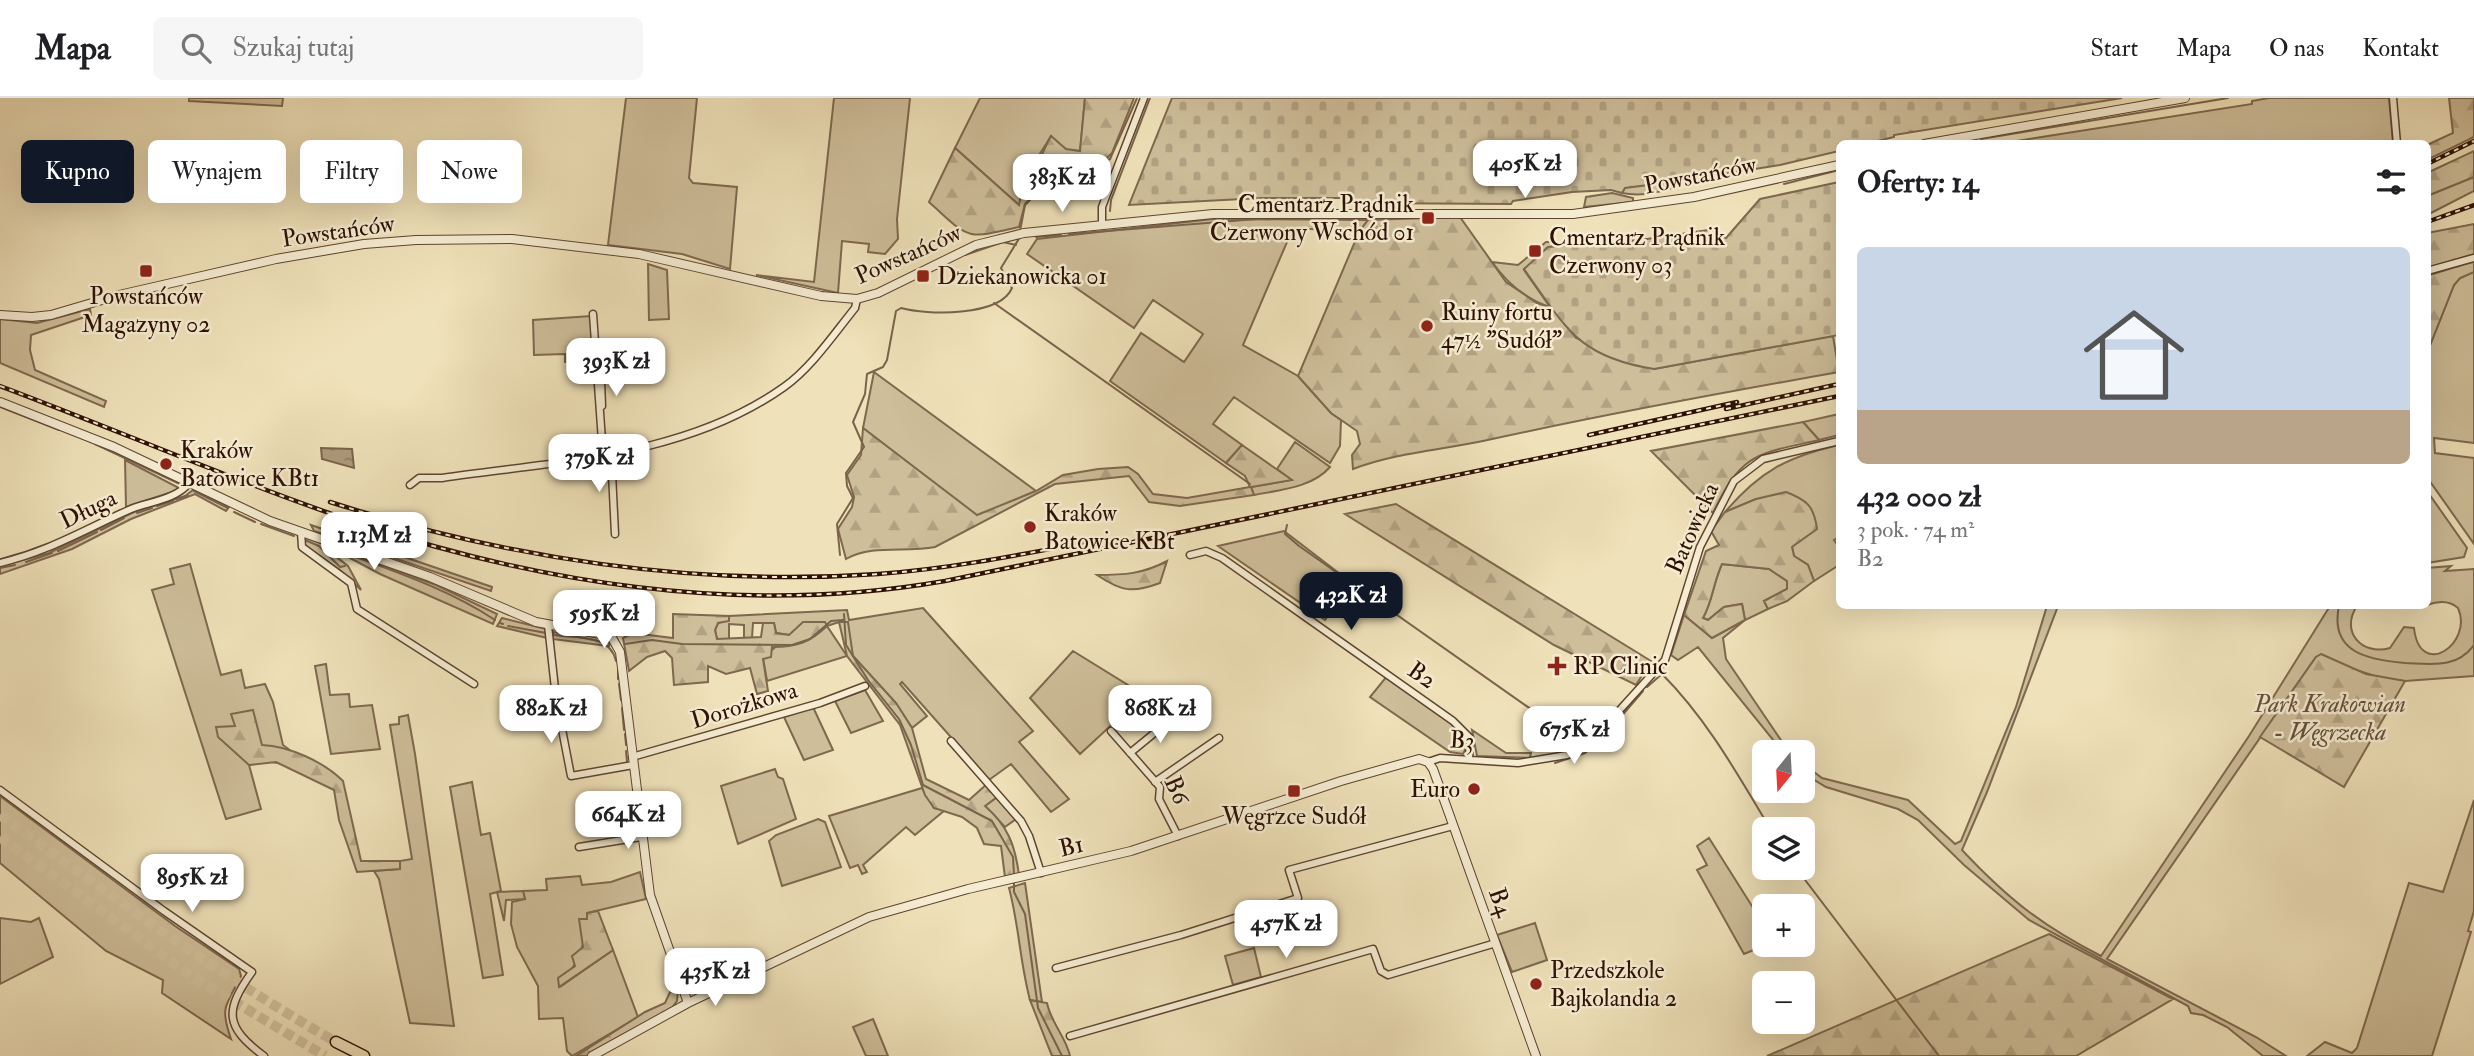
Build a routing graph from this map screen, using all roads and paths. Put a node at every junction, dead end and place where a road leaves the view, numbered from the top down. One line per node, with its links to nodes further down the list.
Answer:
1 (1144, 98): 7 (street)
2 (2185, 98): 4 (street)
3 (2393, 98): 5 (street)
4 (1947, 140)
5 (2397, 140)
6 (1836, 166): 7 (street, Powstańców)
7 (1102, 225): 10 (street, Powstańców)
8 (2474, 258): 9 (street)
9 (2431, 270)
10 (857, 299): 12 (street, Powstańców); 17 (street)
11 (593, 314): 15 (street)
12 (0, 315)
13 (600, 355): 15 (street)
14 (0, 402): 19 (street)
15 (602, 435): 18 (street)
16 (1836, 442): 26 (street, Batowicka)
17 (611, 453): 18 (street); 22 (street)
18 (603, 455): 20 (street)
19 (189, 483): 21 (street); 24 (street, Długa)
20 (410, 485)
21 (301, 532): 25 (street); 27 (street)
22 (614, 534)
23 (1190, 555): 34 (street, B2)
24 (0, 563)
25 (548, 625): 35 (street); 35 (street, Dorożkowa)
26 (1665, 660): 34 (street, B3)
27 (474, 684)
28 (865, 686): 35 (street, Dorożkowa)
29 (1174, 717): 33 (street)
30 (1111, 731): 33 (street, B6)
31 (1219, 738): 37 (street)
32 (951, 741): 43 (street)
33 (1130, 753): 37 (street, B6)
34 (1469, 759): 36 (street, B3)
35 (632, 761): 41 (street)
36 (1428, 762): 39 (street, B4); 40 (street, B1)
37 (1155, 782): 40 (street, B6)
38 (0, 790): 49 (street)
39 (1453, 825): 44 (street, B4); 45 (street)
40 (1178, 836): 43 (street, B1)
41 (641, 837): 42 (street); 46 (street)
42 (579, 847)
43 (1041, 873): 46 (street, B1)
44 (1496, 943): 47 (street); 52 (street, B4)
45 (1056, 968)
46 (688, 1003): 51 (street, B1)
47 (1070, 1036)
48 (336, 1042): 50 (highway)
49 (264, 1056)
50 (364, 1056)
51 (592, 1056)
52 (1536, 1056)

